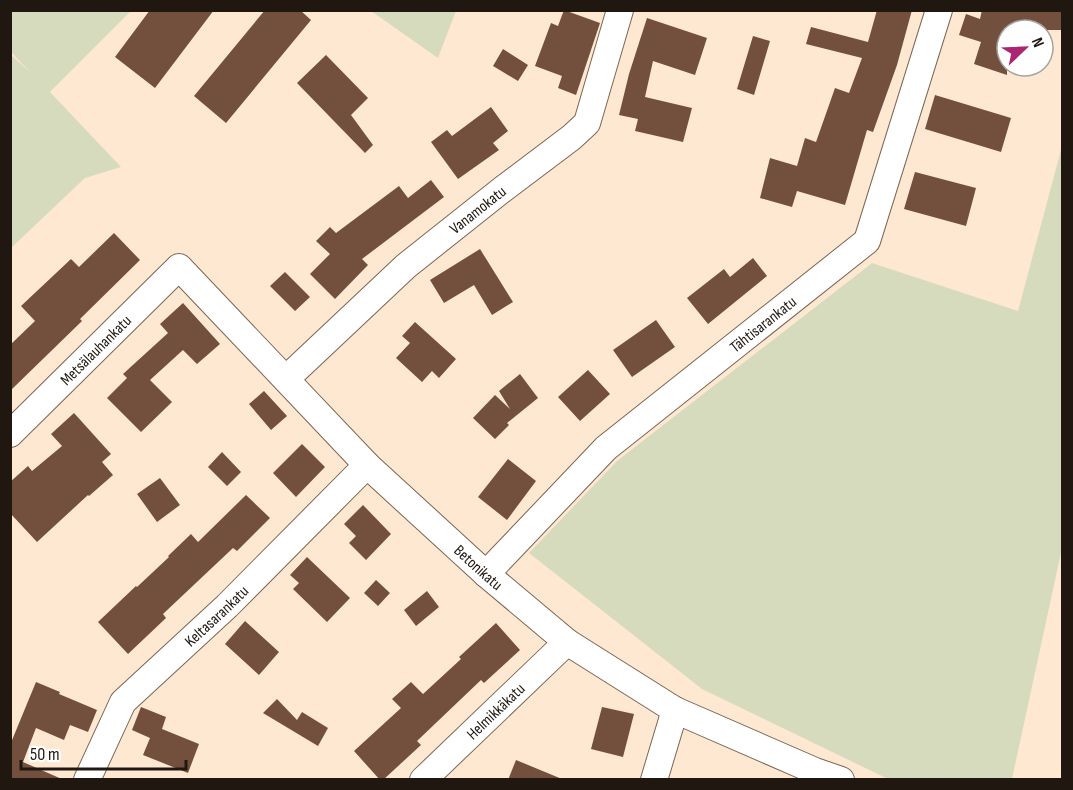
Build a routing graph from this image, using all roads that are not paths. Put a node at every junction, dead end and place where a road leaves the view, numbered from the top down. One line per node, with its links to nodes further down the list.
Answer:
1 (620, 10): 4 (street, Vanamokatu)
2 (939, 10): 7 (street, Tähtisarankatu)
3 (180, 267): 4 (street, Betonikatu); 5 (street, Metsälauhankatu)
4 (286, 379): 6 (street, Betonikatu)
5 (10, 434)
6 (368, 465): 7 (street, Betonikatu); 10 (street, Keltasarankatu)
7 (486, 574): 8 (street, Betonikatu)
8 (567, 642): 9 (street, Betonikatu); 11 (street, Helmikkäkatu)
9 (675, 710): 12 (street); 13 (street, Betonikatu)
10 (87, 780)
11 (423, 780)
12 (654, 780)
13 (841, 780)

